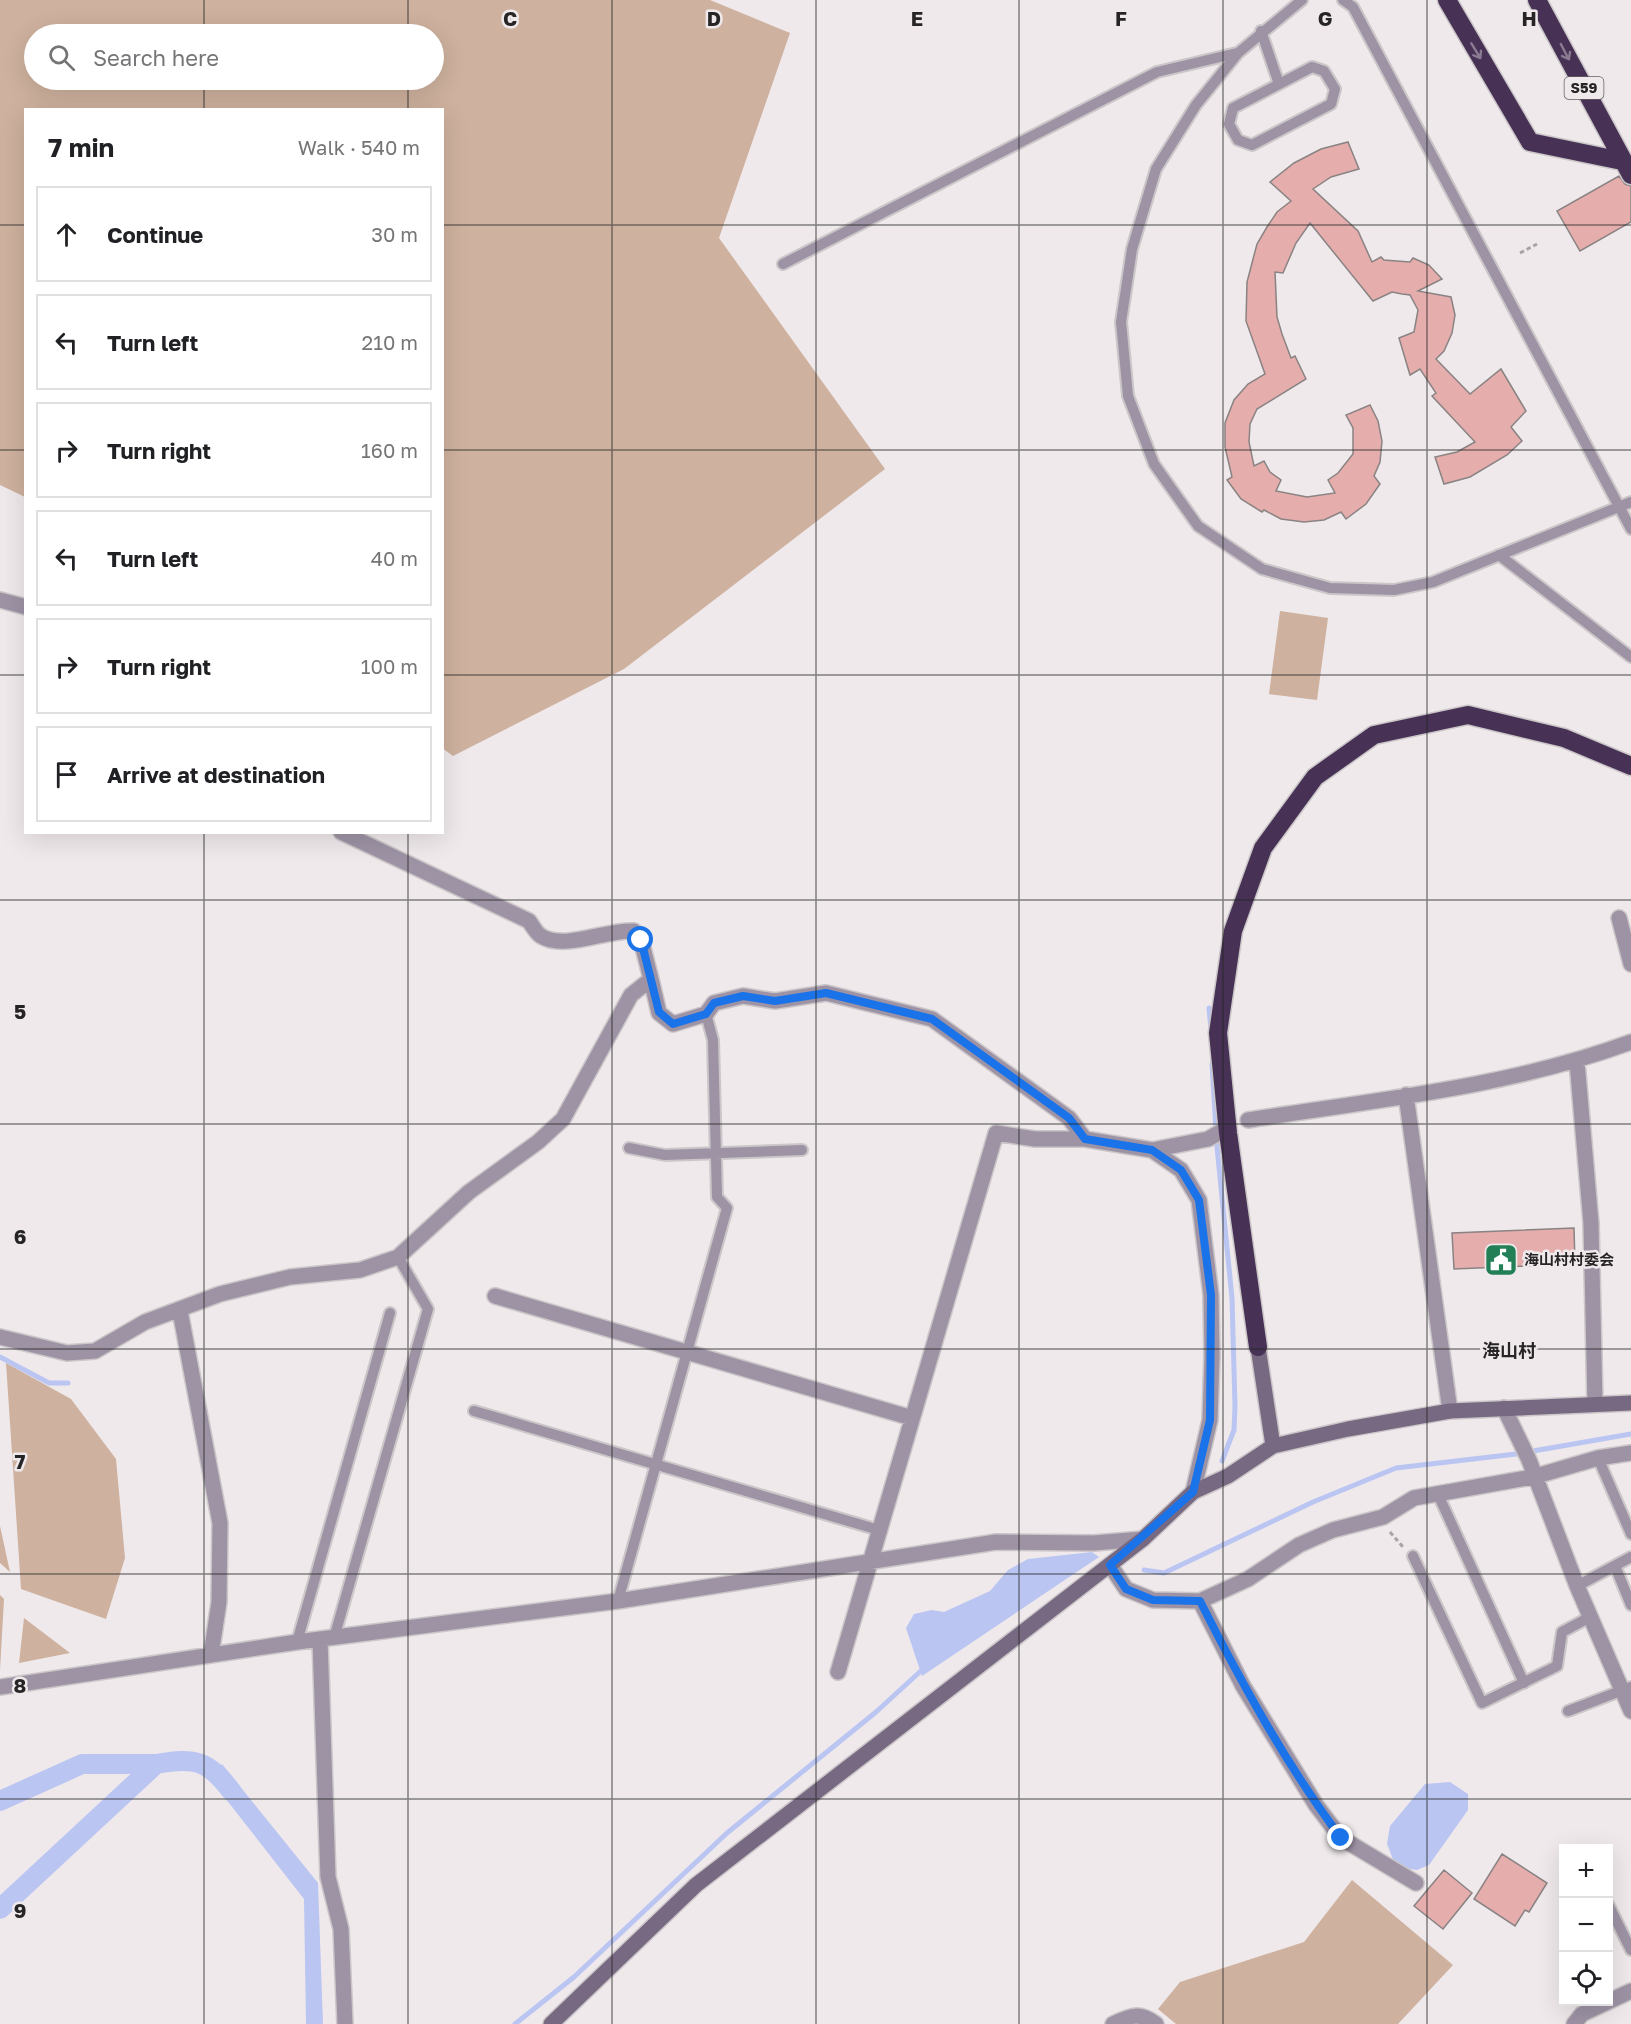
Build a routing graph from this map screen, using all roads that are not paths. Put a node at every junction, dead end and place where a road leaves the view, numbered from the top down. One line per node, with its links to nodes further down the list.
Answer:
1 (1302, 0): 6 (lane)
2 (1344, 0): 5 (lane)
3 (1447, 0): 9 (highway, one-way to 9)
4 (1538, 0): 9 (highway, S59, one-way to 9)
5 (1358, 4): 12 (lane)
6 (1261, 31): 7 (lane); 8 (lane)
7 (1238, 53): 10 (lane); 14 (lane)
8 (1280, 84): 8 (lane)
9 (1627, 168)
10 (783, 264)
11 (1631, 502): 12 (lane)
12 (1620, 508): 13 (lane); 14 (lane)
13 (1631, 529)
14 (1499, 555): 17 (lane)
15 (0, 600): 16 (street)
16 (24, 607)
17 (1631, 657)
18 (1628, 765): 39 (highway)
19 (345, 834): 22 (street)
20 (1619, 918): 21 (street)
21 (1631, 964)
22 (651, 979): 23 (street); 34 (street)
23 (706, 1014): 29 (street); 33 (lane)
24 (1631, 1042): 25 (street)
25 (1577, 1062): 26 (street); 42 (street)
26 (1406, 1095): 27 (street); 45 (street)
27 (1248, 1120)
28 (1215, 1135): 32 (street)
29 (1085, 1139): 32 (street); 46 (street)
30 (629, 1148): 33 (lane)
31 (802, 1150): 33 (lane)
32 (1152, 1150): 52 (street)
33 (715, 1153): 40 (lane)
34 (398, 1257): 36 (street); 67 (lane)
35 (495, 1296): 40 (street)
36 (180, 1311): 38 (street); 69 (street)
37 (390, 1313): 68 (lane)
38 (0, 1337)
39 (1258, 1347): 47 (street)
40 (687, 1352): 46 (street); 50 (lane)
41 (1631, 1403): 42 (street)
42 (1595, 1404): 43 (street)
43 (1504, 1408): 45 (street); 51 (street)
44 (474, 1411): 50 (lane)
45 (1450, 1412): 47 (street)
46 (912, 1418): 54 (street)
47 (1273, 1446): 52 (street)
48 (1631, 1453): 49 (street)
49 (1598, 1458): 51 (street); 55 (lane)
50 (656, 1465): 54 (lane); 63 (lane)
51 (1533, 1477): 53 (street); 62 (street)
52 (1193, 1492): 56 (street)
53 (1437, 1492): 64 (street); 71 (lane)
54 (879, 1530): 59 (street)
55 (1631, 1534)
56 (1143, 1539): 59 (street); 60 (street)
57 (1413, 1556): 71 (lane)
58 (1631, 1557): 61 (lane)
59 (870, 1560): 63 (street); 70 (street)
60 (1110, 1565): 64 (street); 81 (street)
61 (1615, 1566): 62 (lane); 65 (lane)
62 (1577, 1586): 66 (street)
63 (618, 1601): 67 (street)
64 (1200, 1601): 76 (street)
65 (1631, 1605)
66 (1590, 1617): 71 (lane); 73 (street)
67 (327, 1639): 68 (street); 80 (street)
68 (297, 1642): 69 (street)
69 (211, 1655): 72 (street)
70 (838, 1672)
71 (1524, 1683)
72 (0, 1686)
73 (1627, 1689): 74 (lane); 75 (street)
74 (1568, 1711)
75 (1631, 1711)
76 (1416, 1883)
77 (1613, 1915): 78 (lane)
78 (1631, 1950)
79 (1631, 1991): 84 (street)
80 (345, 2024)
81 (551, 2024)
82 (1113, 2024): 83 (street)
83 (1156, 2024)
84 (1574, 2024)

